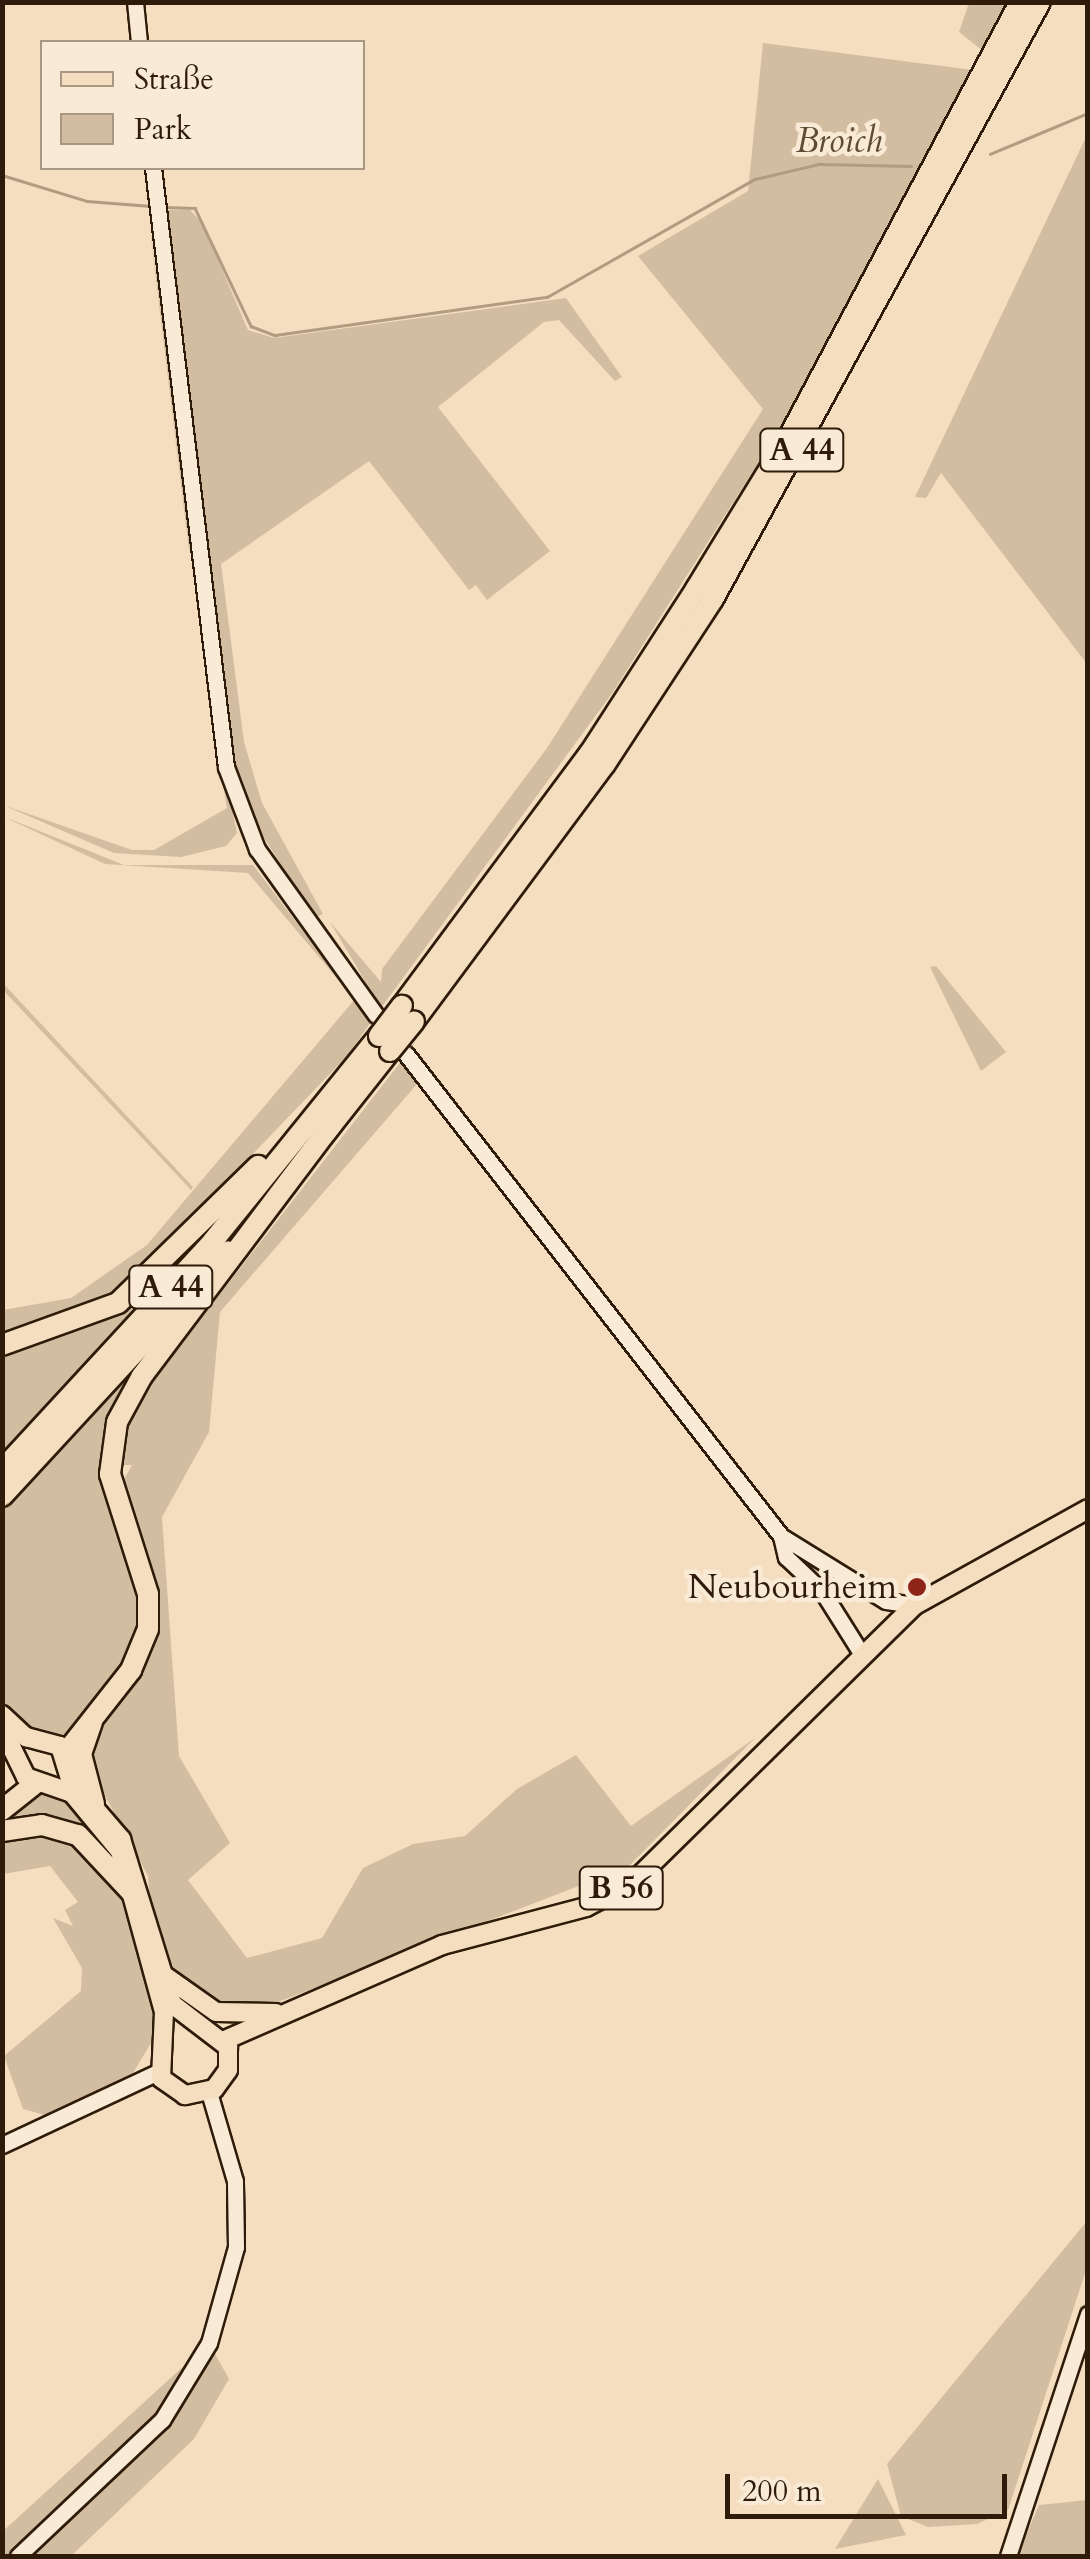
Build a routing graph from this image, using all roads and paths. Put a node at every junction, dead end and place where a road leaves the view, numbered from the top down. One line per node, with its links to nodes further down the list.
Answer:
1 (135, 2): 4 (street)
2 (1020, 2): 6 (highway, A 44)
3 (1040, 2): 6 (highway, A 44)
4 (140, 40)
5 (153, 170): 7 (street)
6 (408, 1014): 7 (highway, A 44, bridge)
7 (388, 1039): 8 (highway, A 44); 9 (highway, A 44); 15 (street)
8 (332, 1096): 10 (highway, A 44); 11 (highway, A 44)
9 (332, 1124): 12 (highway, A 44); 18 (highway)
10 (2, 1345)
11 (2, 1470)
12 (2, 1496)
13 (1088, 1510): 16 (main road, B 56)
14 (1088, 1522): 16 (main road, B 56)
15 (781, 1536): 16 (street); 17 (street)
16 (905, 1618): 17 (main road, B 56)
17 (863, 1656): 30 (main road, B 56)
18 (106, 1700): 23 (highway); 25 (highway)
19 (2, 1714): 21 (main road)
20 (2, 1728): 22 (main road)
21 (36, 1740): 22 (main road); 23 (main road)
22 (21, 1754): 24 (main road)
23 (65, 1762): 24 (main road); 25 (main road)
24 (41, 1784): 26 (highway); 28 (main road)
25 (94, 1804): 29 (main road)
26 (2, 1810)
27 (2, 1830): 28 (highway)
28 (133, 1894): 32 (main road)
29 (153, 1957): 30 (main road, B 56); 31 (main road)
30 (287, 2012): 33 (main road, B 56)
31 (194, 2022): 32 (main road); 33 (main road)
32 (163, 2036): 34 (main road)
33 (225, 2040): 35 (main road)
34 (158, 2072): 35 (main road); 36 (street)
35 (208, 2092): 38 (street)
36 (2, 2145)
37 (1088, 2314): 39 (street)
38 (18, 2556)
39 (1008, 2556)

